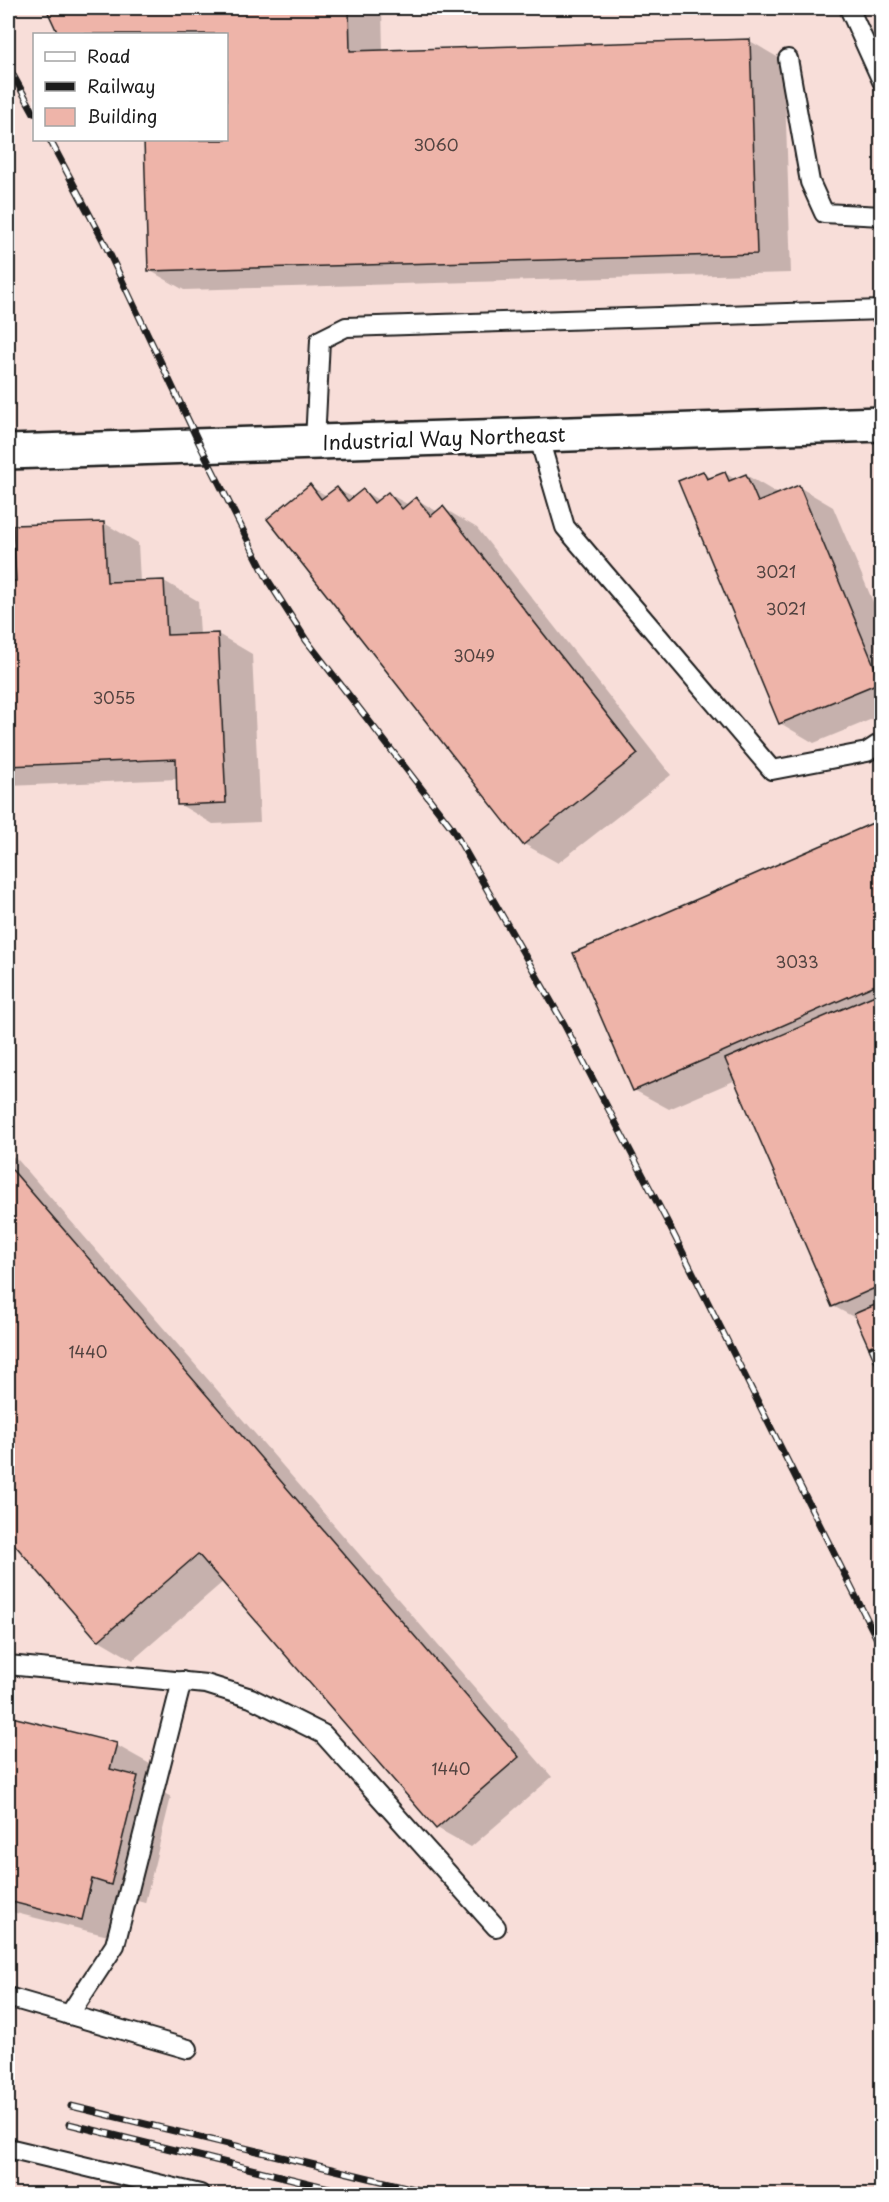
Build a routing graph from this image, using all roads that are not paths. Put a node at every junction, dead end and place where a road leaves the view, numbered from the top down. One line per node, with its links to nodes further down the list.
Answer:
1 (849, 8): 3 (lane)
2 (788, 59): 4 (lane)
3 (882, 81)
4 (882, 216)
5 (882, 310): 8 (lane)
6 (882, 424): 7 (street, Industrial Way Northeast)
7 (538, 435): 8 (street, Industrial Way Northeast); 10 (lane)
8 (315, 442): 9 (street, Industrial Way Northeast)
9 (8, 452)
10 (882, 742)
11 (8, 1665): 12 (lane)
12 (182, 1681): 13 (lane); 15 (lane)
13 (496, 1927)
14 (8, 1997): 15 (lane)
15 (69, 2015): 16 (lane)
16 (188, 2049)
17 (8, 2148): 18 (lane)
18 (200, 2194)

